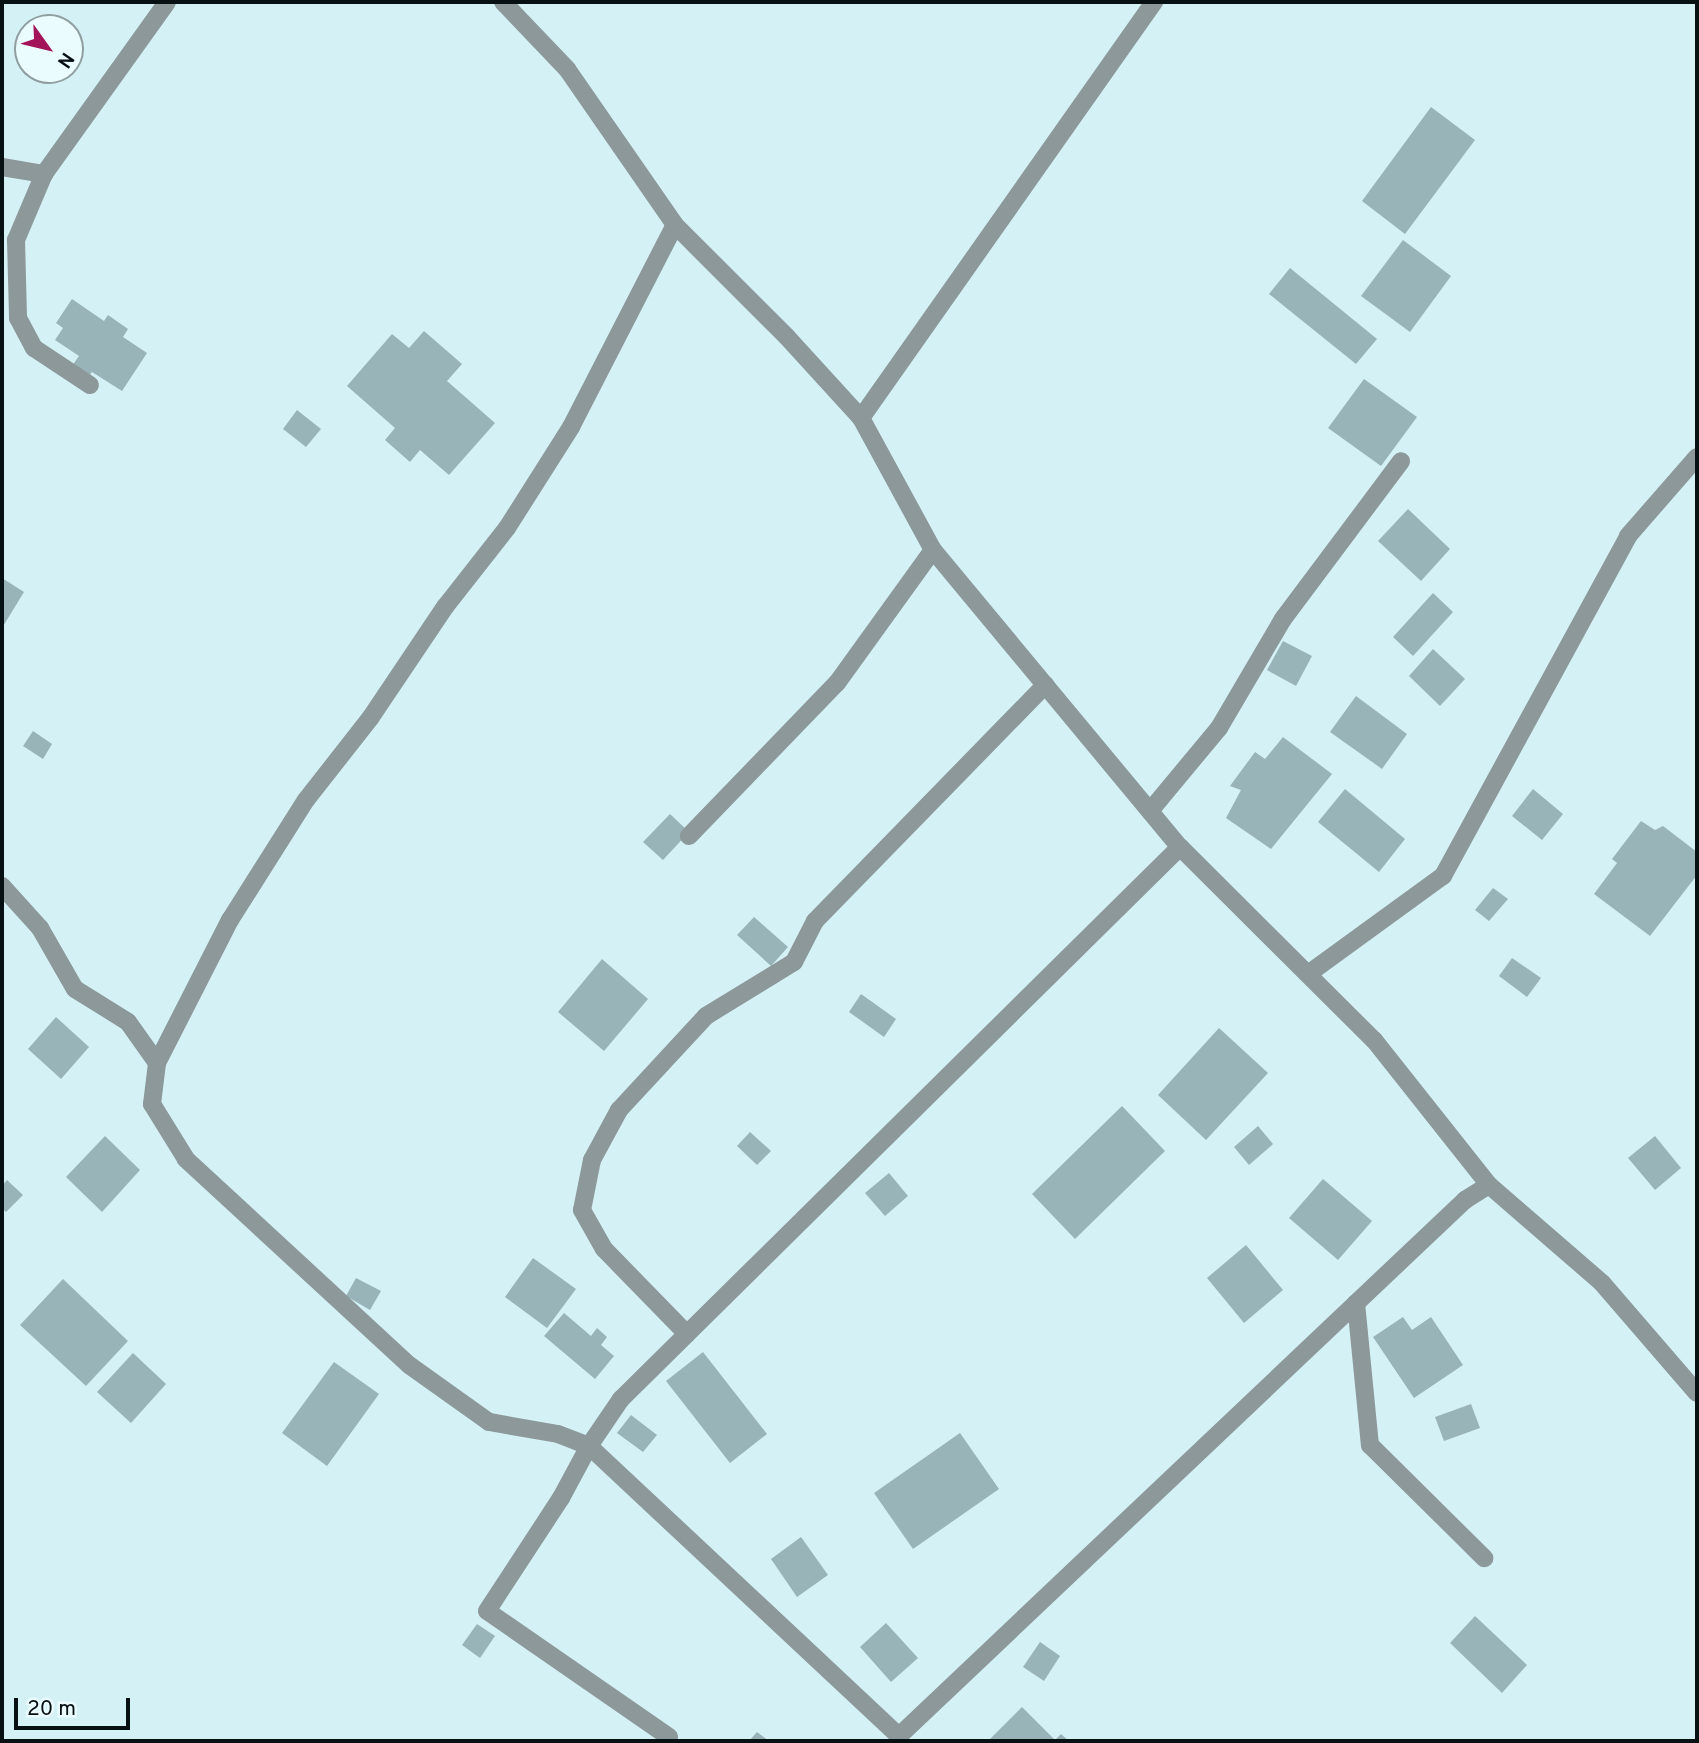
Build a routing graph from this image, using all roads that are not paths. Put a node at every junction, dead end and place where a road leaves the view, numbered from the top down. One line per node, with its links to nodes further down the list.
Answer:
1 (167, 2): 5 (street)
2 (503, 2): 6 (street)
3 (1154, 2): 8 (street)
4 (2, 167): 5 (street)
5 (44, 174): 7 (street)
6 (676, 225): 8 (street); 18 (street)
7 (90, 385)
8 (861, 418): 11 (street)
9 (1697, 457): 17 (street)
10 (1401, 461): 13 (street)
11 (933, 550): 12 (street); 14 (street)
12 (1045, 684): 13 (street); 21 (street)
13 (1150, 811): 15 (street)
14 (689, 836)
15 (1180, 847): 17 (street); 21 (street)
16 (2, 886): 18 (street)
17 (1307, 974): 19 (street)
18 (157, 1063): 23 (street)
19 (1489, 1185): 20 (street); 22 (street)
20 (1356, 1303): 23 (street); 24 (street)
21 (687, 1334): 23 (street)
22 (1697, 1393)
23 (589, 1446): 25 (street)
24 (1484, 1558)
25 (667, 1741)

